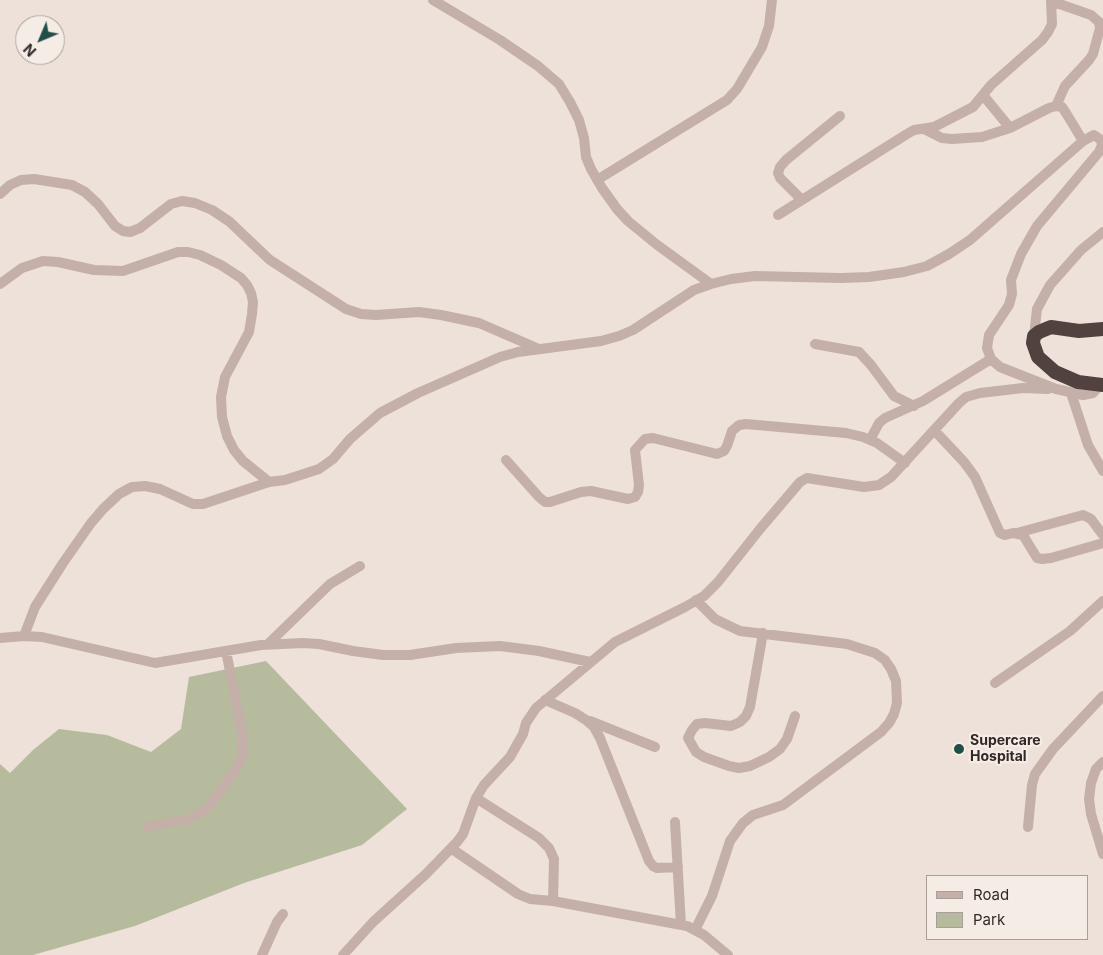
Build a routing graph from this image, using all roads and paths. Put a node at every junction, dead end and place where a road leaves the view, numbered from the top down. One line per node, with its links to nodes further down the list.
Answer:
1 (433, 0): 10 (street)
2 (772, 0): 10 (street)
3 (1051, 1): 4 (street); 5 (street)
4 (983, 95): 7 (street); 8 (street)
5 (1056, 106): 7 (street); 9 (street)
6 (840, 116): 12 (street)
7 (1010, 128): 8 (street)
8 (924, 129): 12 (street)
9 (1083, 141): 16 (street); 21 (street)
10 (597, 180): 16 (street)
11 (0, 194): 20 (street)
12 (802, 200): 13 (street)
13 (778, 215)
14 (1103, 232): 18 (street)
15 (0, 284): 31 (street)
16 (710, 284): 20 (street)
17 (1103, 329): 18 (highway)
18 (1034, 336): 22 (highway)
19 (815, 344): 25 (street)
20 (540, 349): 31 (street)
21 (991, 359): 23 (street); 25 (street)
22 (1101, 385): 24 (street)
23 (1056, 389): 24 (street); 26 (street)
24 (1071, 393): 30 (street)
25 (914, 406): 27 (street)
26 (934, 430): 29 (street); 32 (street)
27 (870, 440): 28 (street); 29 (street)
28 (506, 460)
29 (904, 463): 36 (street)
30 (1103, 470)
31 (269, 482): 39 (street)
32 (1018, 533): 33 (street); 34 (street)
33 (1103, 535)
34 (1103, 543)
35 (360, 566): 41 (street)
36 (696, 600): 38 (street); 43 (street)
37 (1103, 601): 44 (street)
38 (763, 633): 47 (street); 61 (street)
39 (24, 636): 40 (street); 42 (street)
40 (0, 638)
41 (268, 644): 42 (street); 43 (street)
42 (226, 650): 53 (street)
43 (590, 662): 46 (street)
44 (995, 683)
45 (1103, 696): 54 (street)
46 (545, 700): 48 (street); 51 (street)
47 (795, 716)
48 (586, 720): 49 (street); 57 (street)
49 (655, 746)
50 (1103, 762): 56 (street)
51 (476, 798): 55 (street); 58 (street)
52 (676, 822): 57 (street)
53 (148, 826)
54 (1028, 827)
55 (452, 849): 58 (street); 63 (street)
56 (1103, 854)
57 (678, 867): 60 (street)
58 (553, 900): 60 (street)
59 (283, 914): 62 (street)
60 (681, 925): 61 (street)
61 (696, 930): 64 (street)
62 (262, 955)
63 (343, 955)
64 (728, 955)

